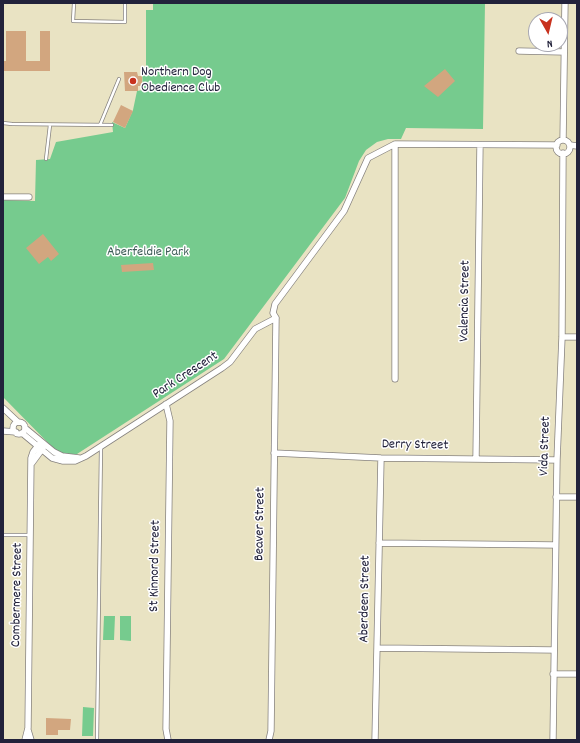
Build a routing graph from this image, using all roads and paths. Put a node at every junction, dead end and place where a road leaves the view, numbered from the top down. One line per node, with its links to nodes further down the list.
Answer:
1 (74, 3): 2 (lane)
2 (125, 3)
3 (519, 51): 4 (street)
4 (528, 51)
5 (564, 52): 11 (street)
6 (120, 79): 9 (lane)
7 (3, 123): 8 (lane)
8 (50, 125): 9 (lane); 18 (lane)
9 (100, 125): 10 (lane)
10 (112, 126)
11 (563, 140): 14 (street); 15 (street)
12 (395, 144): 13 (street); 21 (street); 24 (street)
13 (480, 145): 14 (street); 35 (street, Valencia Street)
14 (557, 145): 17 (street)
15 (570, 145): 16 (street); 17 (street)
16 (577, 146)
17 (563, 153): 22 (street, Vida Street)
18 (46, 159)
19 (3, 196): 20 (street)
20 (29, 197)
21 (276, 318): 25 (street, Park Crescent); 33 (street, Beaver Street)
22 (562, 337): 23 (street); 36 (street, Vida Street)
23 (577, 337)
24 (395, 379)
25 (166, 404): 32 (street, Park Crescent); 48 (street, St Kinnord Street)
26 (4, 409): 27 (street)
27 (14, 424): 28 (street); 30 (street); 30 (street, Park Crescent)
28 (3, 428)
29 (3, 431): 30 (street)
30 (21, 431): 31 (street, Park Crescent)
31 (41, 446): 32 (street, Park Crescent); 40 (street, Combermere Street)
32 (101, 446): 52 (lane)
33 (274, 453): 34 (street, Derry Street); 49 (street, Beaver Street)
34 (381, 458): 35 (street, Derry Street); 41 (street, Aberdeen Street)
35 (476, 458): 36 (street, Derry Street)
36 (557, 460): 37 (street, Vida Street)
37 (556, 497): 38 (street); 42 (street, Vida Street)
38 (577, 497)
39 (3, 535): 40 (lane)
40 (31, 535): 47 (street, Combermere Street)
41 (379, 543): 42 (street); 43 (street, Aberdeen Street)
42 (555, 545): 44 (street, Vida Street)
43 (377, 648): 44 (street); 57 (street, Aberdeen Street)
44 (554, 650): 45 (street, Vida Street)
45 (553, 674): 46 (street); 58 (street, Vida Street)
46 (577, 674)
47 (28, 728): 50 (street, Combermere Street); 51 (street, Combermere Street)
48 (166, 728): 53 (street, St Kinnord Street); 54 (street, St Kinnord Street)
49 (271, 731): 55 (street, Beaver Street); 56 (street, Beaver Street)
50 (25, 740)
51 (30, 740)
52 (97, 740)
53 (163, 740)
54 (168, 740)
55 (269, 740)
56 (272, 740)
57 (375, 740)
58 (553, 740)

